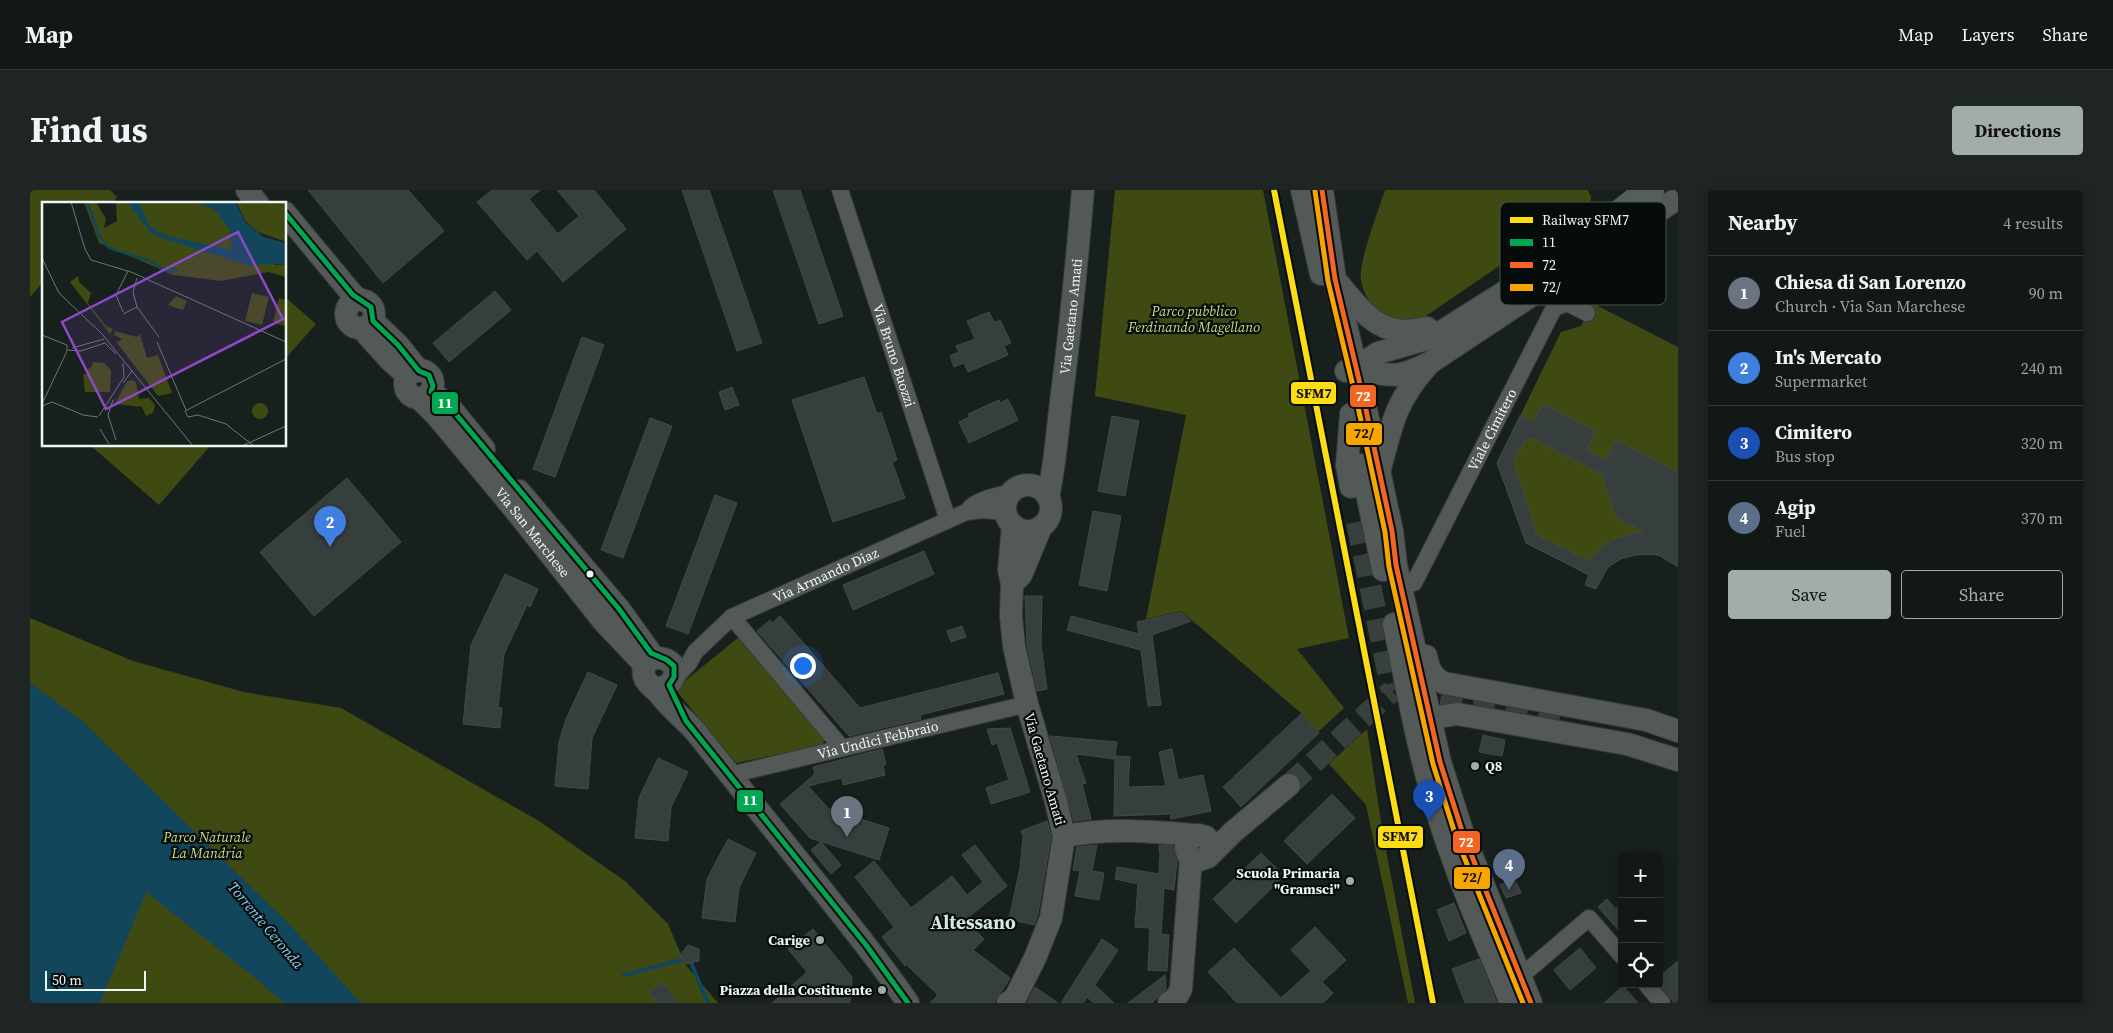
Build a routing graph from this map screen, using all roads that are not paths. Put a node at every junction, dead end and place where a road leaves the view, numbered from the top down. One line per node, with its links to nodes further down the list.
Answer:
1 (247, 190): 10 (street)
2 (266, 190): 11 (street)
3 (840, 190): 32 (street, Via Bruno Buozzi)
4 (1083, 190): 28 (street, Via Gaetano Amati)
5 (1302, 190): 26 (street)
6 (1322, 190): 17 (street)
7 (1650, 190): 12 (highway)
8 (1667, 190): 13 (street)
9 (1678, 198): 14 (street)
10 (256, 202)
11 (275, 202)
12 (1635, 202)
13 (1649, 202)
14 (1666, 206)
15 (286, 214): 19 (street)
16 (286, 236): 19 (street)
17 (1335, 279): 24 (street); 26 (street)
18 (1500, 294): 24 (street)
19 (353, 305): 39 (street, Via San Marchese)
20 (1517, 305): 25 (street)
21 (1562, 305): 36 (street, Viale Cimitero)
22 (1571, 305): 23 (street, Viale Cimitero)
23 (1587, 313)
24 (1466, 316): 26 (street)
25 (1431, 362): 26 (street); 29 (street)
26 (1349, 370): 27 (street); 29 (street)
27 (1351, 414): 33 (street); 57 (street)
28 (1056, 441): 30 (street, Via Gaetano Amati); 31 (street, Via Gaetano Amati)
29 (1379, 473): 35 (street)
30 (1048, 497): 31 (street); 34 (street)
31 (1013, 504): 32 (street, Via Armando Diaz); 34 (street); 37 (street, Via Gaetano Amati)
32 (948, 520): 38 (street, Via Armando Diaz)
33 (1357, 522)
34 (1041, 526): 37 (street)
35 (1396, 565): 36 (street); 42 (street)
36 (1414, 583): 43 (street)
37 (1012, 584): 40 (street, Via Gaetano Amati)
38 (732, 616): 39 (street, Via Armando Diaz); 44 (street)
39 (662, 673): 47 (street, Via San Marchese)
40 (1027, 704): 44 (street, Via Undici Febbraio); 49 (street, Via Gaetano Amati)
41 (1560, 717): 45 (street)
42 (1432, 718): 46 (street); 52 (street)
43 (1678, 731)
44 (842, 748): 47 (street, Via Undici Febbraio)
45 (1678, 749)
46 (1678, 760)
47 (730, 775): 55 (street)
48 (1289, 785): 50 (street)
49 (1064, 836): 50 (street); 56 (street, Via Gaetano Amati)
50 (1199, 849): 54 (street)
51 (1618, 951): 52 (street)
52 (1520, 977): 58 (street)
53 (1649, 988): 59 (street)
54 (1175, 1001)
55 (908, 1003)
56 (1008, 1003)
57 (1511, 1003)
58 (1531, 1003)
59 (1662, 1003)

